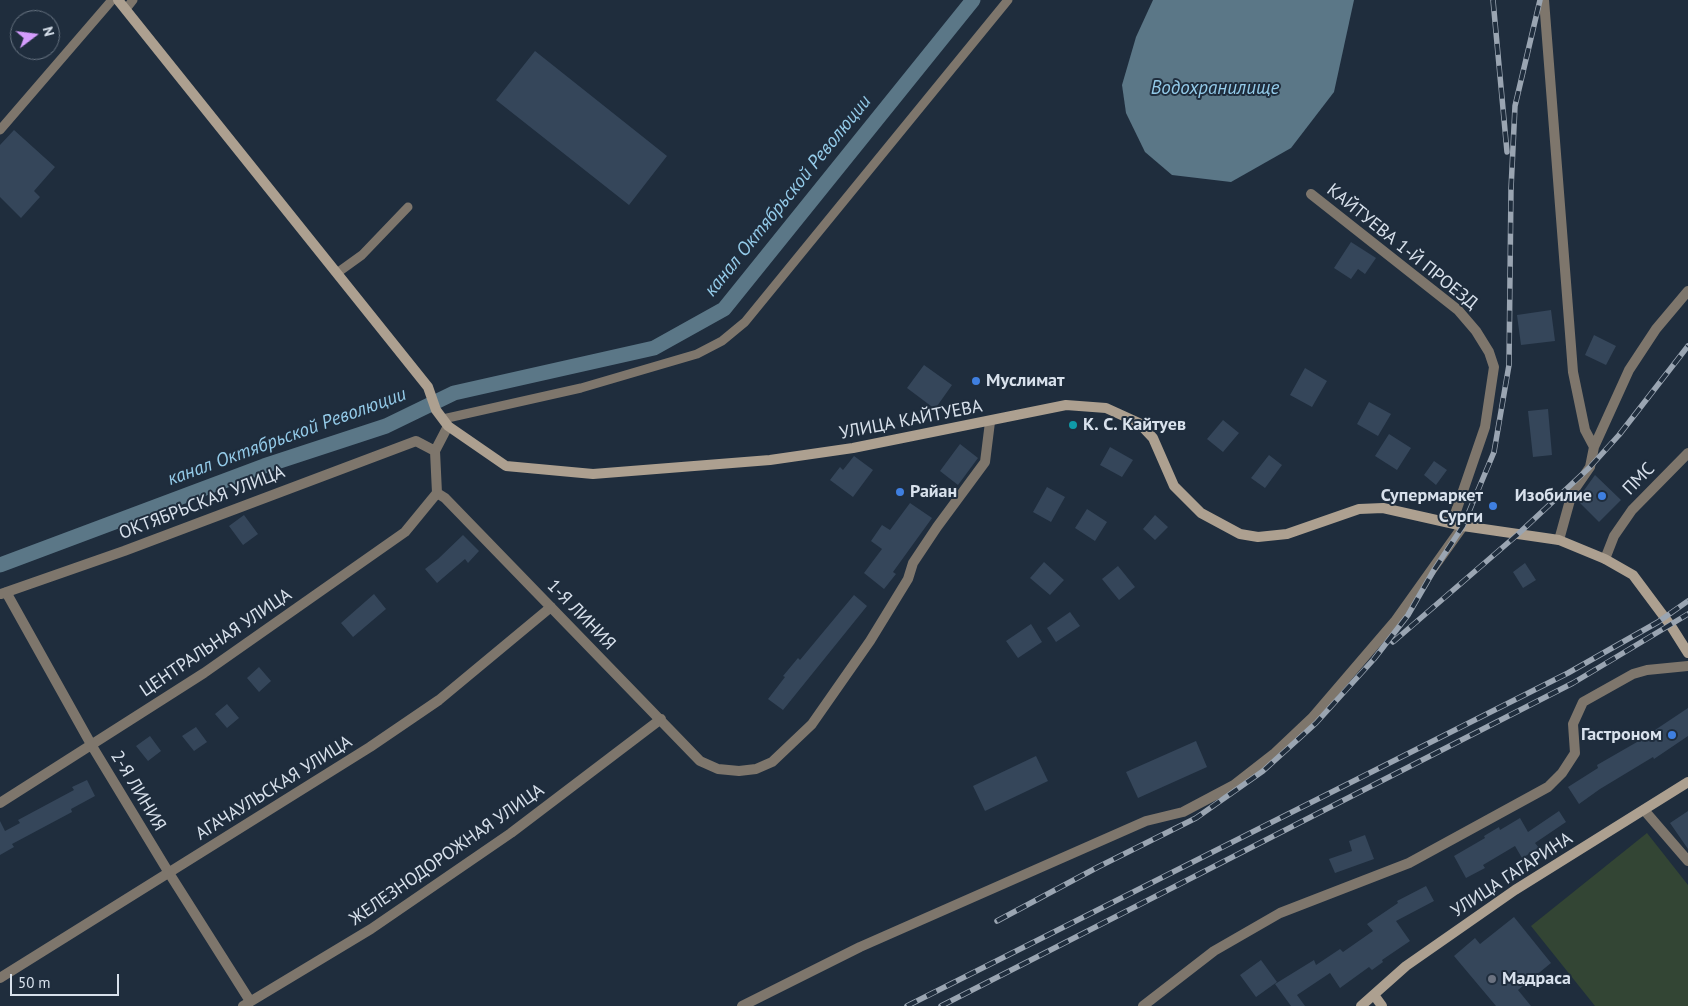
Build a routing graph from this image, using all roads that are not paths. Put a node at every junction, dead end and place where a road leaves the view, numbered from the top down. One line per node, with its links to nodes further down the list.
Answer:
1 (112, 0): 7 (lane)
2 (118, 0): 6 (main road, УЛИЦА КАЙТУЕВА)
3 (133, 0): 6 (lane)
4 (1008, 0): 13 (lane)
5 (1544, 0): 14 (street)
6 (126, 9): 10 (main road, УЛИЦА КАЙТУЕВА)
7 (0, 130)
8 (1312, 194): 18 (street, КАЙТУЕВА 1-Й ПРОЕЗД)
9 (408, 207): 10 (lane)
10 (337, 273): 13 (main road, УЛИЦА КАЙТУЕВА)
11 (1688, 291): 14 (street)
12 (990, 422): 13 (main road, УЛИЦА КАЙТУЕВА); 18 (main road, УЛИЦА КАЙТУЕВА); 26 (street, 1-Я ЛИНИЯ)
13 (446, 423): 15 (street)
14 (1594, 447): 20 (street)
15 (435, 451): 17 (street); 22 (street, ОКТЯБРЬСКАЯ УЛИЦА)
16 (1688, 453): 21 (street, ПМС)
17 (437, 493): 23 (street, 1-Я ЛИНИЯ); 27 (street, ЦЕНТРАЛЬНАЯ УЛИЦА)
18 (1452, 523): 19 (main road, УЛИЦА КАЙТУЕВА)
19 (1463, 526): 20 (main road, УЛИЦА КАЙТУЕВА); 36 (street)
20 (1559, 540): 21 (main road, УЛИЦА КАЙТУЕВА)
21 (1605, 559): 24 (main road, УЛИЦА КАЙТУЕВА)
22 (3, 593): 27 (street, 2-Я ЛИНИЯ)
23 (551, 607): 26 (street, 1-Я ЛИНИЯ); 32 (street, АГАЧАУЛЬСКАЯ УЛИЦА)
24 (1688, 653)
25 (1688, 666): 37 (street)
26 (661, 719): 35 (street, ЖЕЛЕЗНОДОРОЖНАЯ УЛИЦА)
27 (92, 746): 29 (street, ЦЕНТРАЛЬНАЯ УЛИЦА); 32 (street, 2-Я ЛИНИЯ)
28 (1688, 782): 30 (main road, УЛИЦА ГАГАРИНА)
29 (0, 804)
30 (1644, 810): 31 (street); 34 (main road, УЛИЦА ГАГАРИНА)
31 (1688, 861)
32 (169, 873): 33 (street, АГАЧАУЛЬСКАЯ УЛИЦА); 35 (street, 2-Я ЛИНИЯ)
33 (0, 978)
34 (1374, 996): 38 (main road, УЛИЦА ГАГАРИНА); 39 (main road)
35 (247, 1004)
36 (742, 1006)
37 (1143, 1006)
38 (1361, 1006)
39 (1382, 1006)

